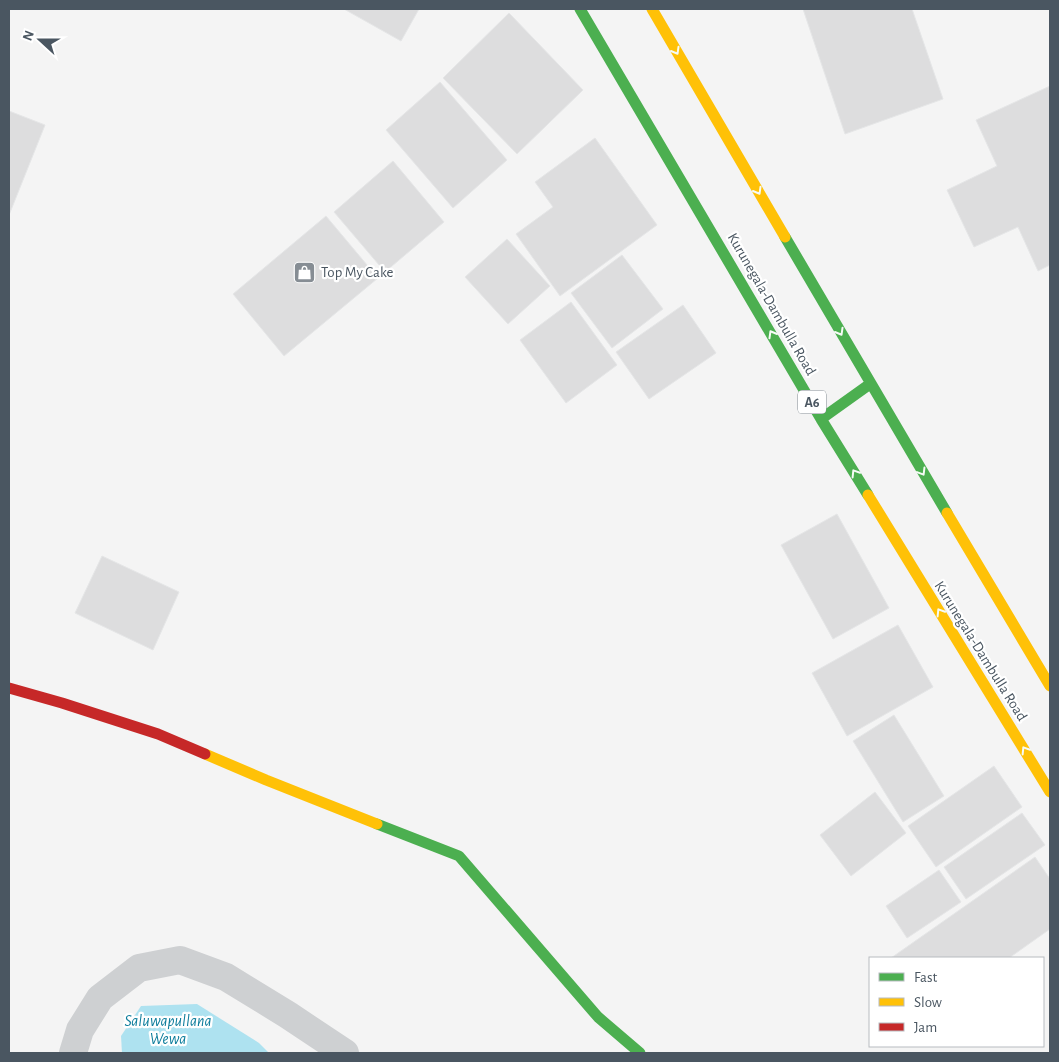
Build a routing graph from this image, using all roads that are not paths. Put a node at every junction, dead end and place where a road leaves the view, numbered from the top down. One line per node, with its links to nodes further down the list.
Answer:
1 (580, 9): 4 (main road, Kurunegala-Dambulla Road / A6, one-way to 1)
2 (652, 9): 3 (main road, one-way to 3)
3 (870, 384): 4 (main road); 5 (main road, one-way to 5)
4 (821, 419): 7 (main road, Kurunegala-Dambulla Road / A6, one-way to 4)
5 (1050, 686)
6 (9, 688): 10 (main road)
7 (1050, 792)
8 (72, 1053): 9 (street)
9 (346, 1053)
10 (640, 1053)

